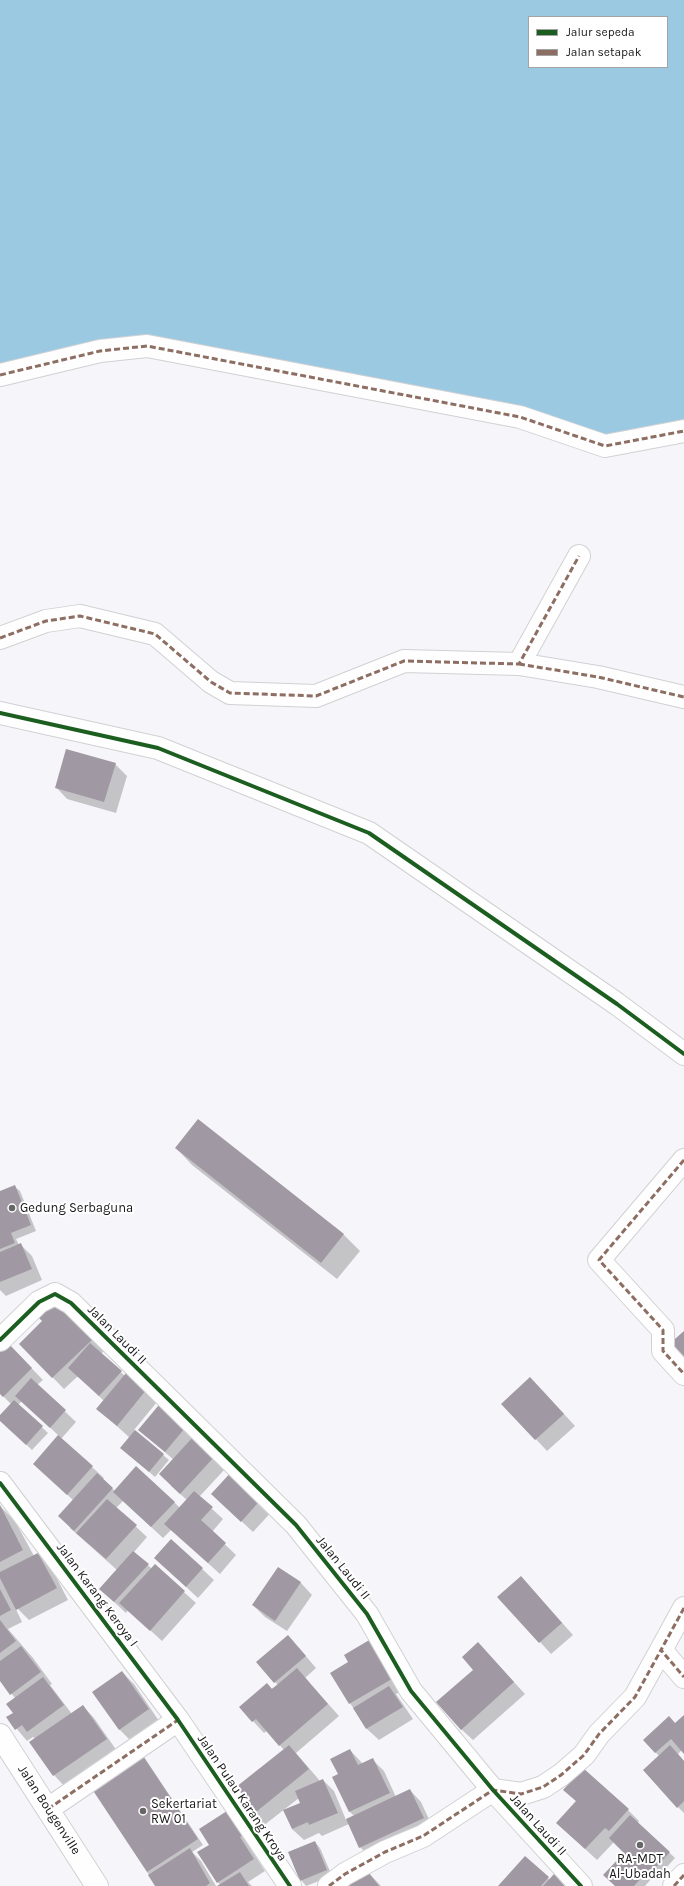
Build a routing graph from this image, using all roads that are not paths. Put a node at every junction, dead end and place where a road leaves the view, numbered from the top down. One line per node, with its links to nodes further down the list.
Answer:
1 (0, 375): 2 (street)
2 (684, 431)
3 (579, 556): 5 (street)
4 (0, 638): 5 (street)
5 (519, 664): 6 (street)
6 (684, 697)
7 (0, 713): 8 (street)
8 (684, 1054)
9 (684, 1160): 11 (street)
10 (0, 1340): 18 (street, Jalan Laudi II)
11 (684, 1374)
12 (0, 1483): 16 (street, Jalan Karang Keroya I)
13 (684, 1608): 14 (street)
14 (661, 1650): 15 (street); 18 (street)
15 (684, 1677)
16 (178, 1720): 19 (street); 22 (street, Jalan Pulau Karang Kroya)
17 (0, 1735): 19 (street, Jalan Bougenville)
18 (493, 1790): 23 (street); 24 (street, Jalan Laudi II)
19 (48, 1809): 21 (street, Jalan Bougenville)
20 (684, 1875): 25 (street)
21 (97, 1886)
22 (290, 1886)
23 (329, 1886)
24 (581, 1886)
25 (674, 1886)

